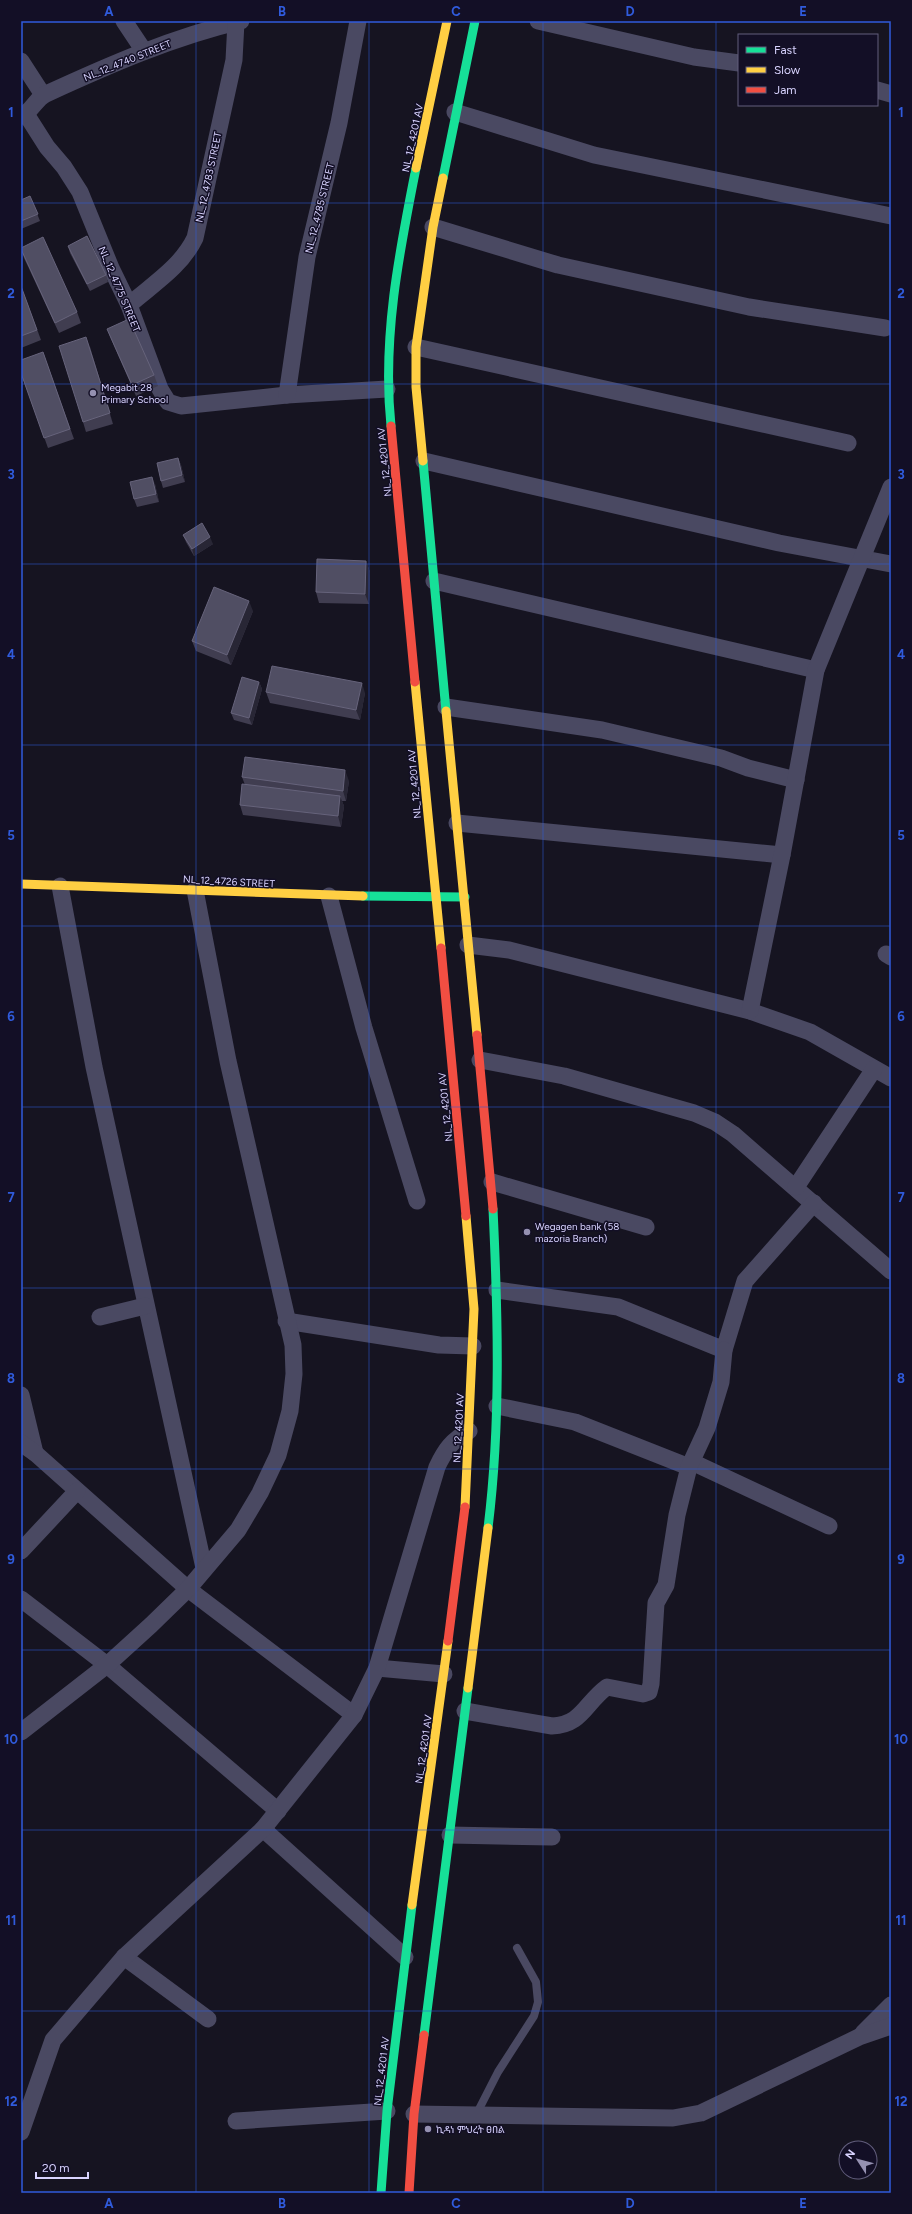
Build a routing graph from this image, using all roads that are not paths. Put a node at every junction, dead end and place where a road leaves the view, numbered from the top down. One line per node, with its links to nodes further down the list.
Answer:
1 (124, 21): 8 (street)
2 (358, 21): 22 (street, NL_12_4785 STREET)
3 (447, 21): 21 (main road, NL_12_4201 AV)
4 (475, 21): 14 (main road)
5 (538, 21): 10 (street)
6 (238, 22): 7 (street, NL_12_4740 STREET); 18 (street, NL_12_4783 STREET)
7 (205, 26): 8 (street, NL_12_4740 STREET)
8 (144, 51): 13 (street, NL_12_4740 STREET)
9 (21, 61): 13 (street)
10 (738, 64)
11 (878, 90): 12 (street)
12 (891, 94)
13 (43, 95): 15 (street, NL_12_4740 STREET)
14 (455, 112): 16 (street); 17 (main road)
15 (24, 115): 18 (street, NL_12_4775 STREET)
16 (891, 216)
17 (433, 227): 19 (street); 20 (main road)
18 (129, 305): 22 (street, NL_12_4775 STREET)
19 (886, 328)
20 (416, 347): 23 (street); 24 (main road)
21 (387, 389): 22 (street, NL_12_4775 STREET); 39 (main road, NL_12_4201 AV)
22 (287, 395)
23 (848, 443)
24 (424, 461): 26 (street); 28 (main road)
25 (891, 487): 26 (street)
26 (862, 559): 27 (street); 29 (street)
27 (891, 564)
28 (434, 581): 29 (street); 30 (main road)
29 (816, 670): 31 (street)
30 (446, 707): 31 (street); 32 (main road)
31 (796, 780): 33 (street)
32 (457, 823): 33 (street); 38 (main road)
33 (782, 855): 41 (street)
34 (21, 884): 35 (main road, NL_12_4726 STREET)
35 (60, 886): 36 (main road, NL_12_4726 STREET); 52 (street)
36 (195, 890): 37 (main road, NL_12_4726 STREET); 54 (street)
37 (329, 896): 39 (main road, NL_12_4726 STREET); 47 (street)
38 (464, 897): 39 (main road, NL_12_4726 STREET); 40 (main road)
39 (436, 898): 55 (main road, NL_12_4201 AV)
40 (468, 945): 41 (street); 42 (main road)
41 (750, 1011): 43 (street)
42 (480, 1060): 45 (main road); 46 (street)
43 (874, 1069): 44 (street); 46 (street)
44 (891, 1078)
45 (492, 1182): 49 (street); 51 (main road)
46 (796, 1187): 48 (street)
47 (417, 1201)
48 (814, 1203): 50 (street); 56 (street)
49 (646, 1227)
50 (891, 1271)
51 (497, 1290): 56 (street); 58 (main road)
52 (145, 1306): 53 (street); 65 (street)
53 (100, 1317)
54 (286, 1321): 55 (street); 65 (street)
55 (473, 1346): 59 (main road, NL_12_4201 AV)
56 (724, 1350): 61 (street)
57 (21, 1395): 60 (street)
58 (497, 1406): 61 (street); 71 (main road)
59 (469, 1431): 69 (street); 70 (main road, NL_12_4201 AV)
60 (28, 1448): 62 (street)
61 (690, 1465): 63 (street); 71 (street)
62 (78, 1491): 64 (street); 66 (street)
63 (829, 1526)
64 (21, 1552)
65 (204, 1568): 66 (street)
66 (188, 1589): 68 (street); 72 (street)
67 (21, 1599): 68 (street)
68 (107, 1665): 73 (street); 74 (street)
69 (377, 1668): 70 (street); 72 (street)
70 (444, 1674): 80 (main road, NL_12_4201 AV)
71 (465, 1711): 76 (main road)
72 (354, 1715): 74 (street)
73 (21, 1732)
74 (278, 1811): 75 (street)
75 (263, 1829): 79 (street); 80 (street)
76 (450, 1835): 77 (street); 86 (main road)
77 (552, 1837)
78 (517, 1948): 87 (lane)
79 (124, 1957): 82 (street); 89 (street)
80 (405, 1957): 85 (main road, NL_12_4201 AV)
81 (891, 2005): 84 (street)
82 (208, 2020)
83 (891, 2026): 84 (street)
84 (859, 2037): 87 (street)
85 (387, 2111): 88 (street); 90 (main road, NL_12_4201 AV)
86 (414, 2114): 87 (street); 91 (main road)
87 (476, 2115)
88 (236, 2121)
89 (21, 2132)
90 (381, 2193)
91 (408, 2193)

